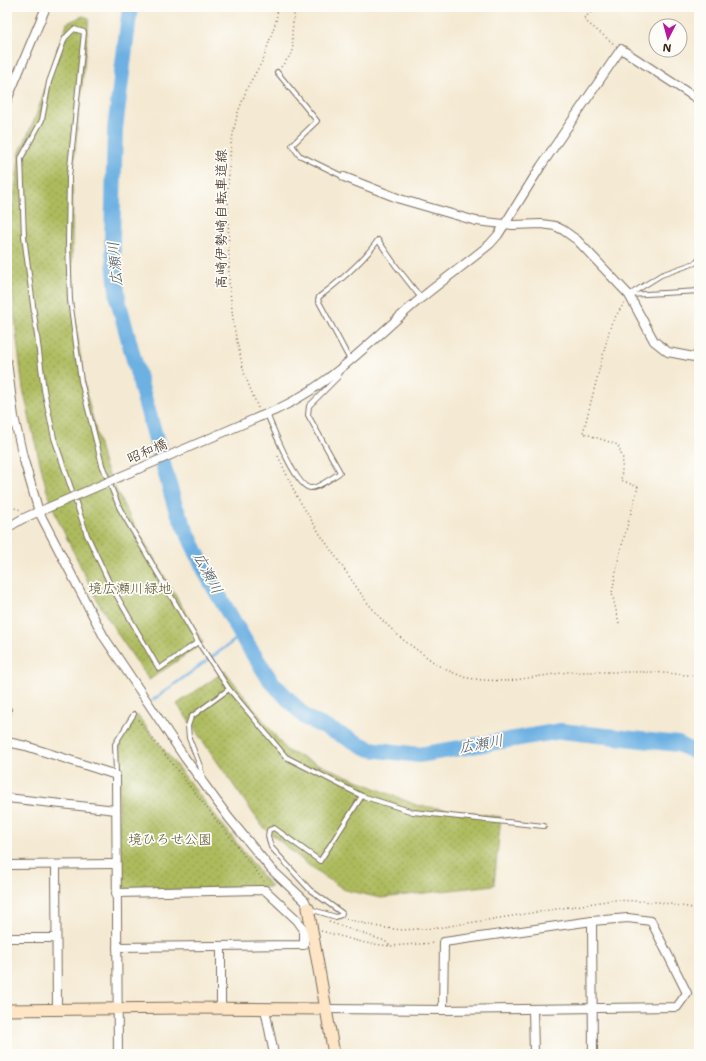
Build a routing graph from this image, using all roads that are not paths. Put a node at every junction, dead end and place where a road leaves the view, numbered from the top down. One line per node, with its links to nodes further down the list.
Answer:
1 (46, 7): 3 (street)
2 (277, 72): 5 (lane)
3 (7, 100)
4 (699, 100): 6 (street, 昭和橋)
5 (344, 178): 6 (street)
6 (503, 224): 9 (street); 10 (street, 昭和橋)
7 (699, 260): 9 (lane)
8 (699, 291): 9 (lane)
9 (629, 295): 11 (street)
10 (421, 298): 12 (street, 昭和橋); 12 (lane)
11 (699, 358)
12 (350, 360): 14 (street, 昭和橋)
13 (7, 362): 16 (street)
14 (339, 370): 15 (street, 昭和橋); 15 (lane)
15 (262, 414): 16 (street, 昭和橋, bridge)
16 (42, 510): 17 (street, 昭和橋); 23 (street)
17 (7, 528)
18 (198, 642): 18 (lane); 19 (lane)
19 (229, 689): 23 (lane); 24 (lane)
20 (134, 714): 22 (lane)
21 (7, 742): 22 (street)
22 (116, 775): 26 (street)
23 (204, 784): 32 (street)
24 (362, 796): 27 (lane); 32 (lane)
25 (7, 798): 26 (street)
26 (116, 810): 28 (street)
27 (544, 826)
28 (116, 864): 30 (street); 31 (street)
29 (7, 865): 30 (street)
30 (56, 865): 35 (street)
31 (116, 893): 36 (street); 37 (street)
32 (309, 911): 43 (street)
33 (592, 921): 38 (street); 38 (street); 46 (street)
34 (7, 938): 35 (street)
35 (56, 938): 41 (street)
36 (221, 946): 37 (street); 39 (street)
37 (117, 947): 42 (street)
38 (592, 1007): 44 (street); 51 (street)
39 (221, 1008): 40 (street); 42 (street)
40 (265, 1008): 43 (street); 48 (street)
41 (57, 1009): 42 (street); 45 (street)
42 (116, 1009): 47 (street)
43 (326, 1009): 46 (street); 49 (street)
44 (533, 1009): 46 (street); 50 (street)
45 (7, 1010)
46 (443, 1010)
47 (118, 1054)
48 (274, 1054)
49 (334, 1054)
50 (534, 1054)
51 (593, 1054)

